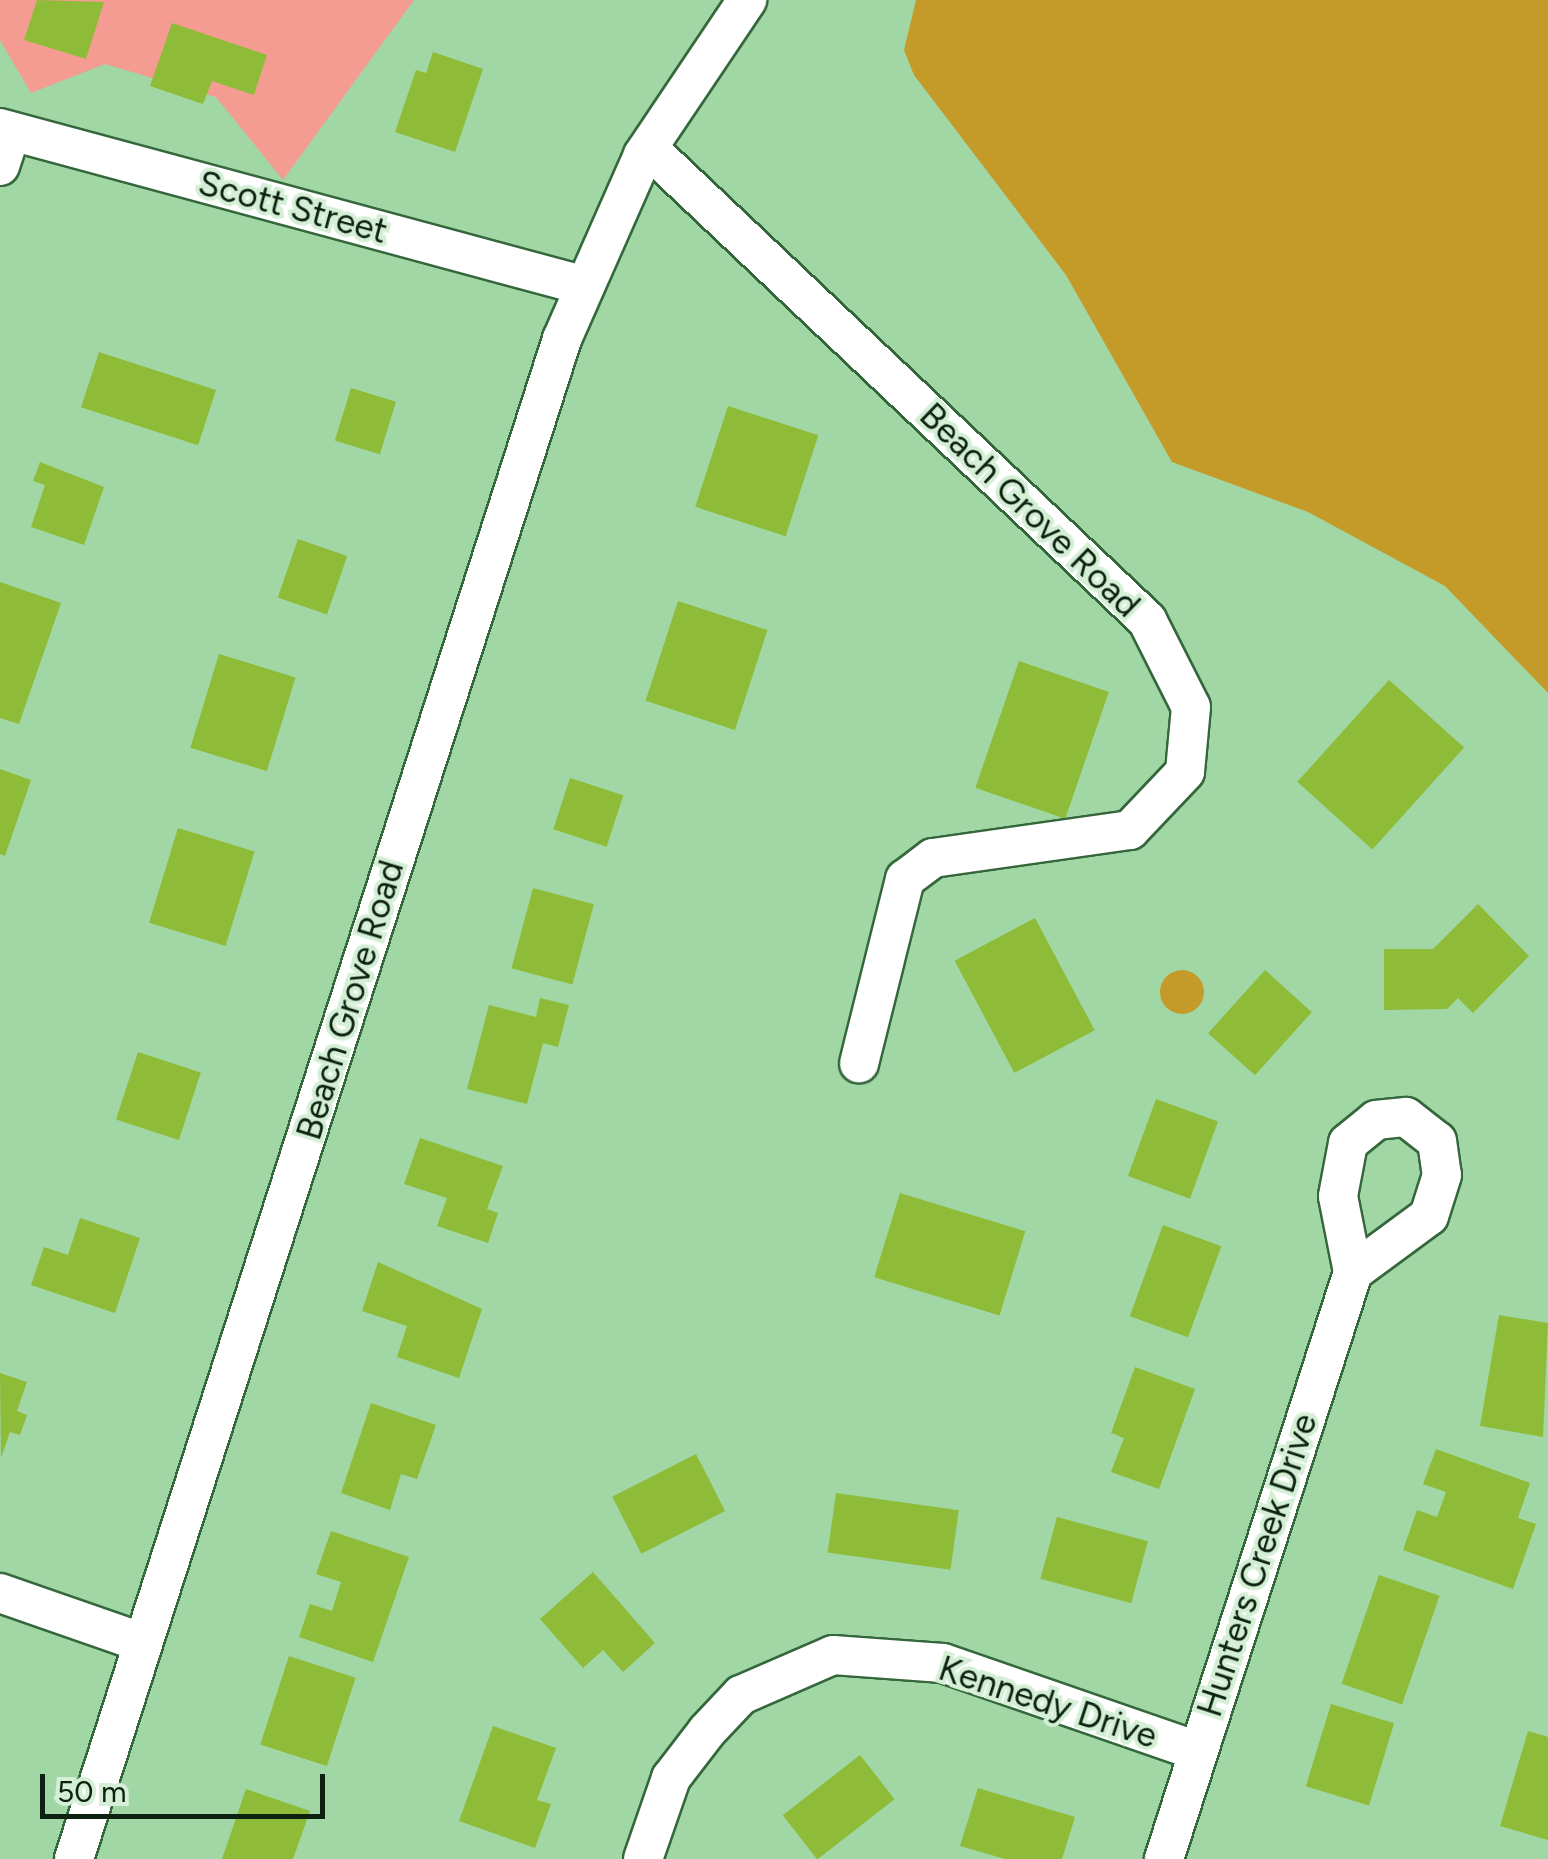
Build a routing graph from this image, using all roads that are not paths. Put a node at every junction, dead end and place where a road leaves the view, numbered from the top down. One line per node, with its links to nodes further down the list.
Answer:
1 (747, 0): 3 (street, Beach Grove Road)
2 (4, 142): 4 (street, Scott Street)
3 (648, 148): 4 (street, Beach Grove Road); 5 (street, Beach Grove Road)
4 (585, 286): 8 (street, Beach Grove Road)
5 (859, 1063)
6 (1353, 1272): 9 (street, Hunters Creek Drive)
7 (0, 1593): 8 (street)
8 (141, 1642): 10 (street, Beach Grove Road)
9 (1197, 1751): 11 (street, Kennedy Drive); 12 (street, Hunters Creek Drive)
10 (74, 1859)
11 (643, 1859)
12 (1164, 1859)

